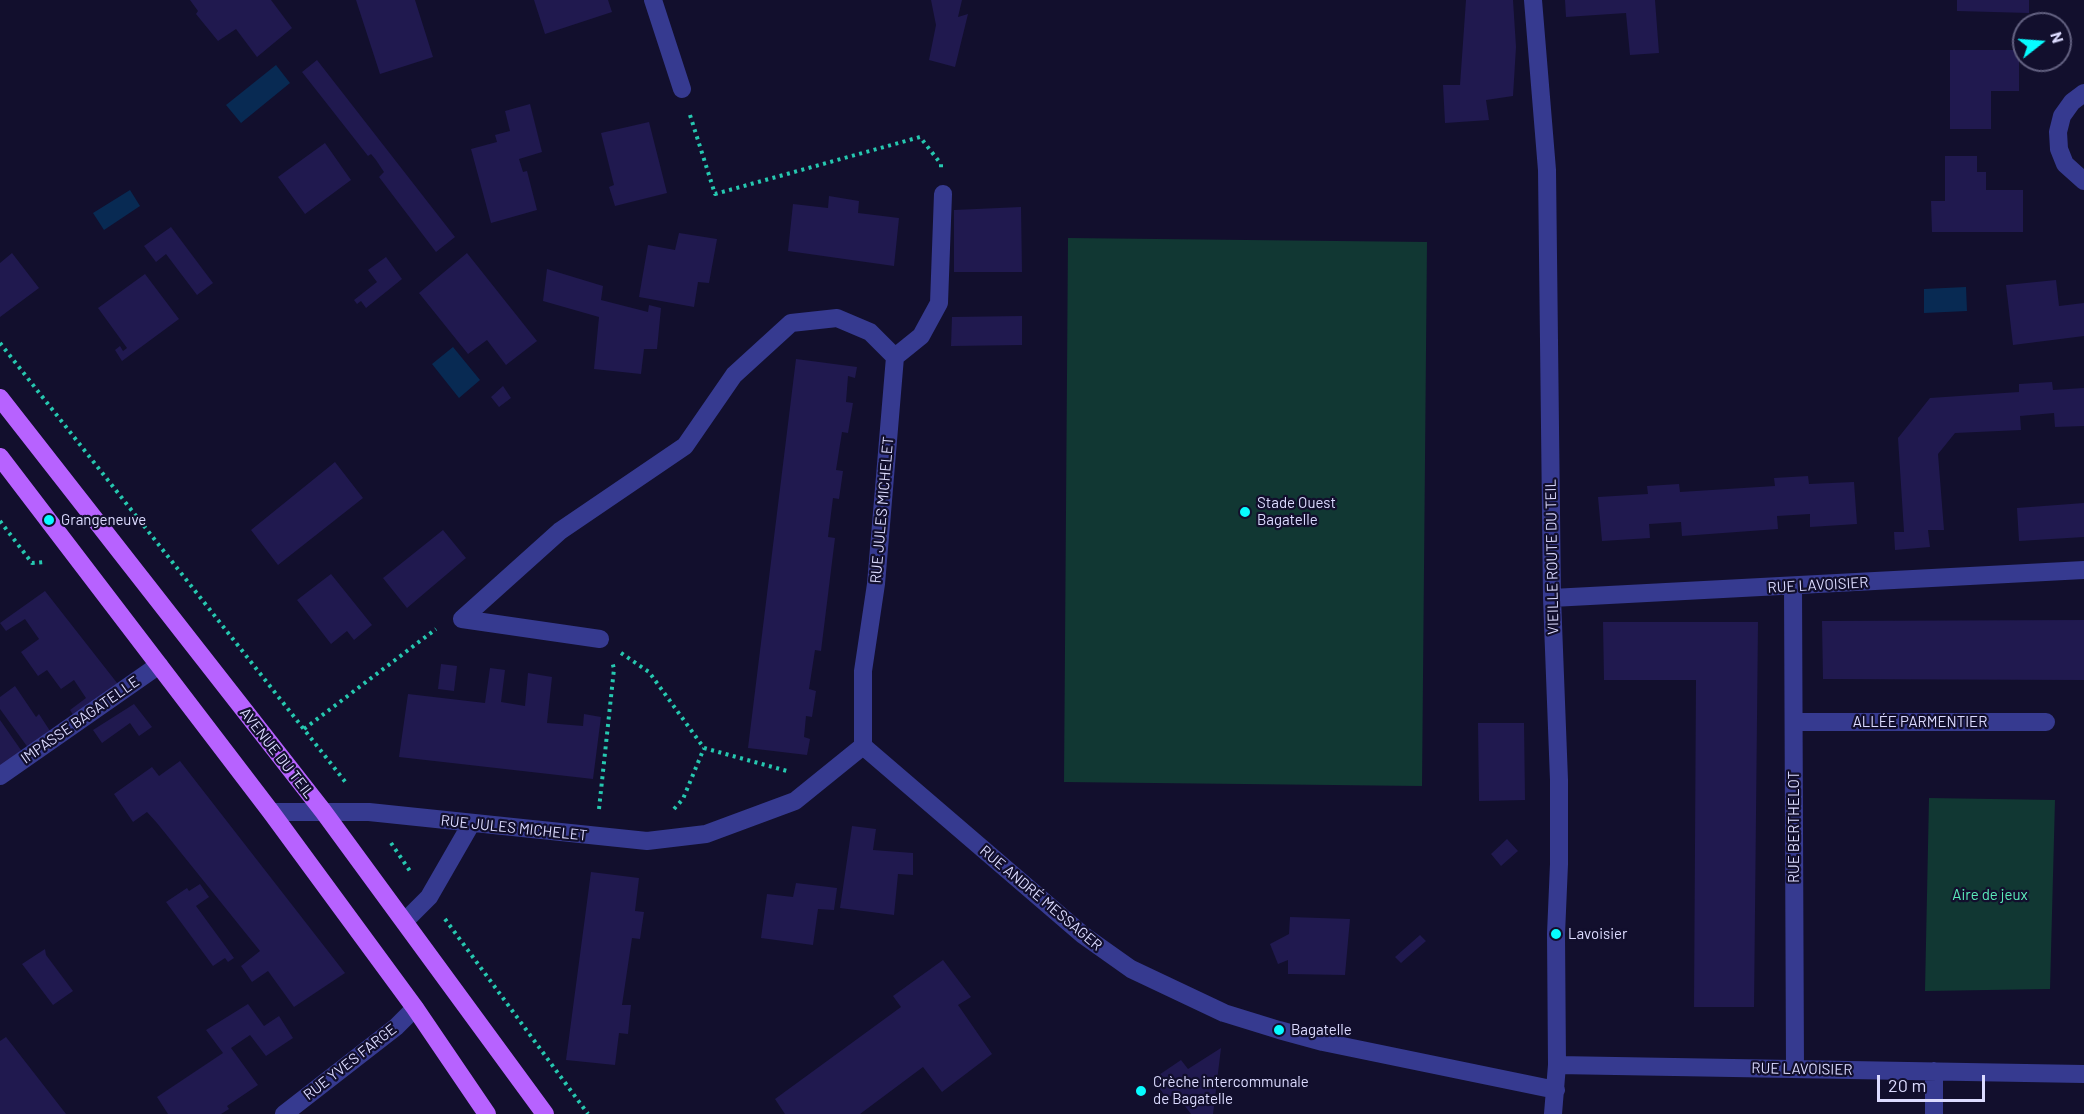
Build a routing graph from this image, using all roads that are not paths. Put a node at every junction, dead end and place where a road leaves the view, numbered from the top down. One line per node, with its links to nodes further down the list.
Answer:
1 (653, 0): 3 (street)
2 (1533, 0): 12 (street, VIEILLE ROUTE DU TEIL)
3 (682, 89)
4 (2084, 93): 5 (street)
5 (2084, 181)
6 (943, 194): 7 (street)
7 (895, 357): 13 (street); 17 (street, RUE JULES MICHELET)
8 (0, 398): 19 (main road, AVENUE DU TEIL)
9 (0, 457): 14 (main road)
10 (2084, 570): 11 (street, RUE LAVOISIER)
11 (1793, 586): 12 (street, RUE LAVOISIER); 15 (street, RUE BERTHELOT)
12 (1552, 598): 24 (street, VIEILLE ROUTE DU TEIL)
13 (605, 642)
14 (159, 664): 18 (street, IMPASSE BAGATELLE); 20 (main road)
15 (1794, 722): 16 (street, ALLÉE PARMENTIER); 25 (street, RUE BERTHELOT)
16 (2046, 722)
17 (863, 746): 21 (street, RUE JULES MICHELET); 28 (street, RUE ANDRÉ MESSAGER)
18 (0, 776)
19 (323, 811): 20 (street, RUE JULES MICHELET); 21 (street, RUE JULES MICHELET); 22 (main road, AVENUE DU TEIL)
20 (270, 812): 23 (main road)
21 (471, 824): 22 (street)
22 (405, 921): 31 (main road, AVENUE DU TEIL)
23 (415, 1008): 29 (street, RUE YVES FARGE); 30 (main road)
24 (1557, 1065): 25 (street, RUE LAVOISIER); 28 (street, VIEILLE ROUTE DU TEIL)
25 (1795, 1069): 26 (street, RUE LAVOISIER)
26 (1934, 1071): 27 (street, RUE LAVOISIER); 33 (street)
27 (2084, 1074)
28 (1556, 1090): 32 (street, VIEILLE ROUTE DU TEIL)
29 (284, 1114)
30 (487, 1114)
31 (545, 1114)
32 (1553, 1114)
33 (1934, 1114)

